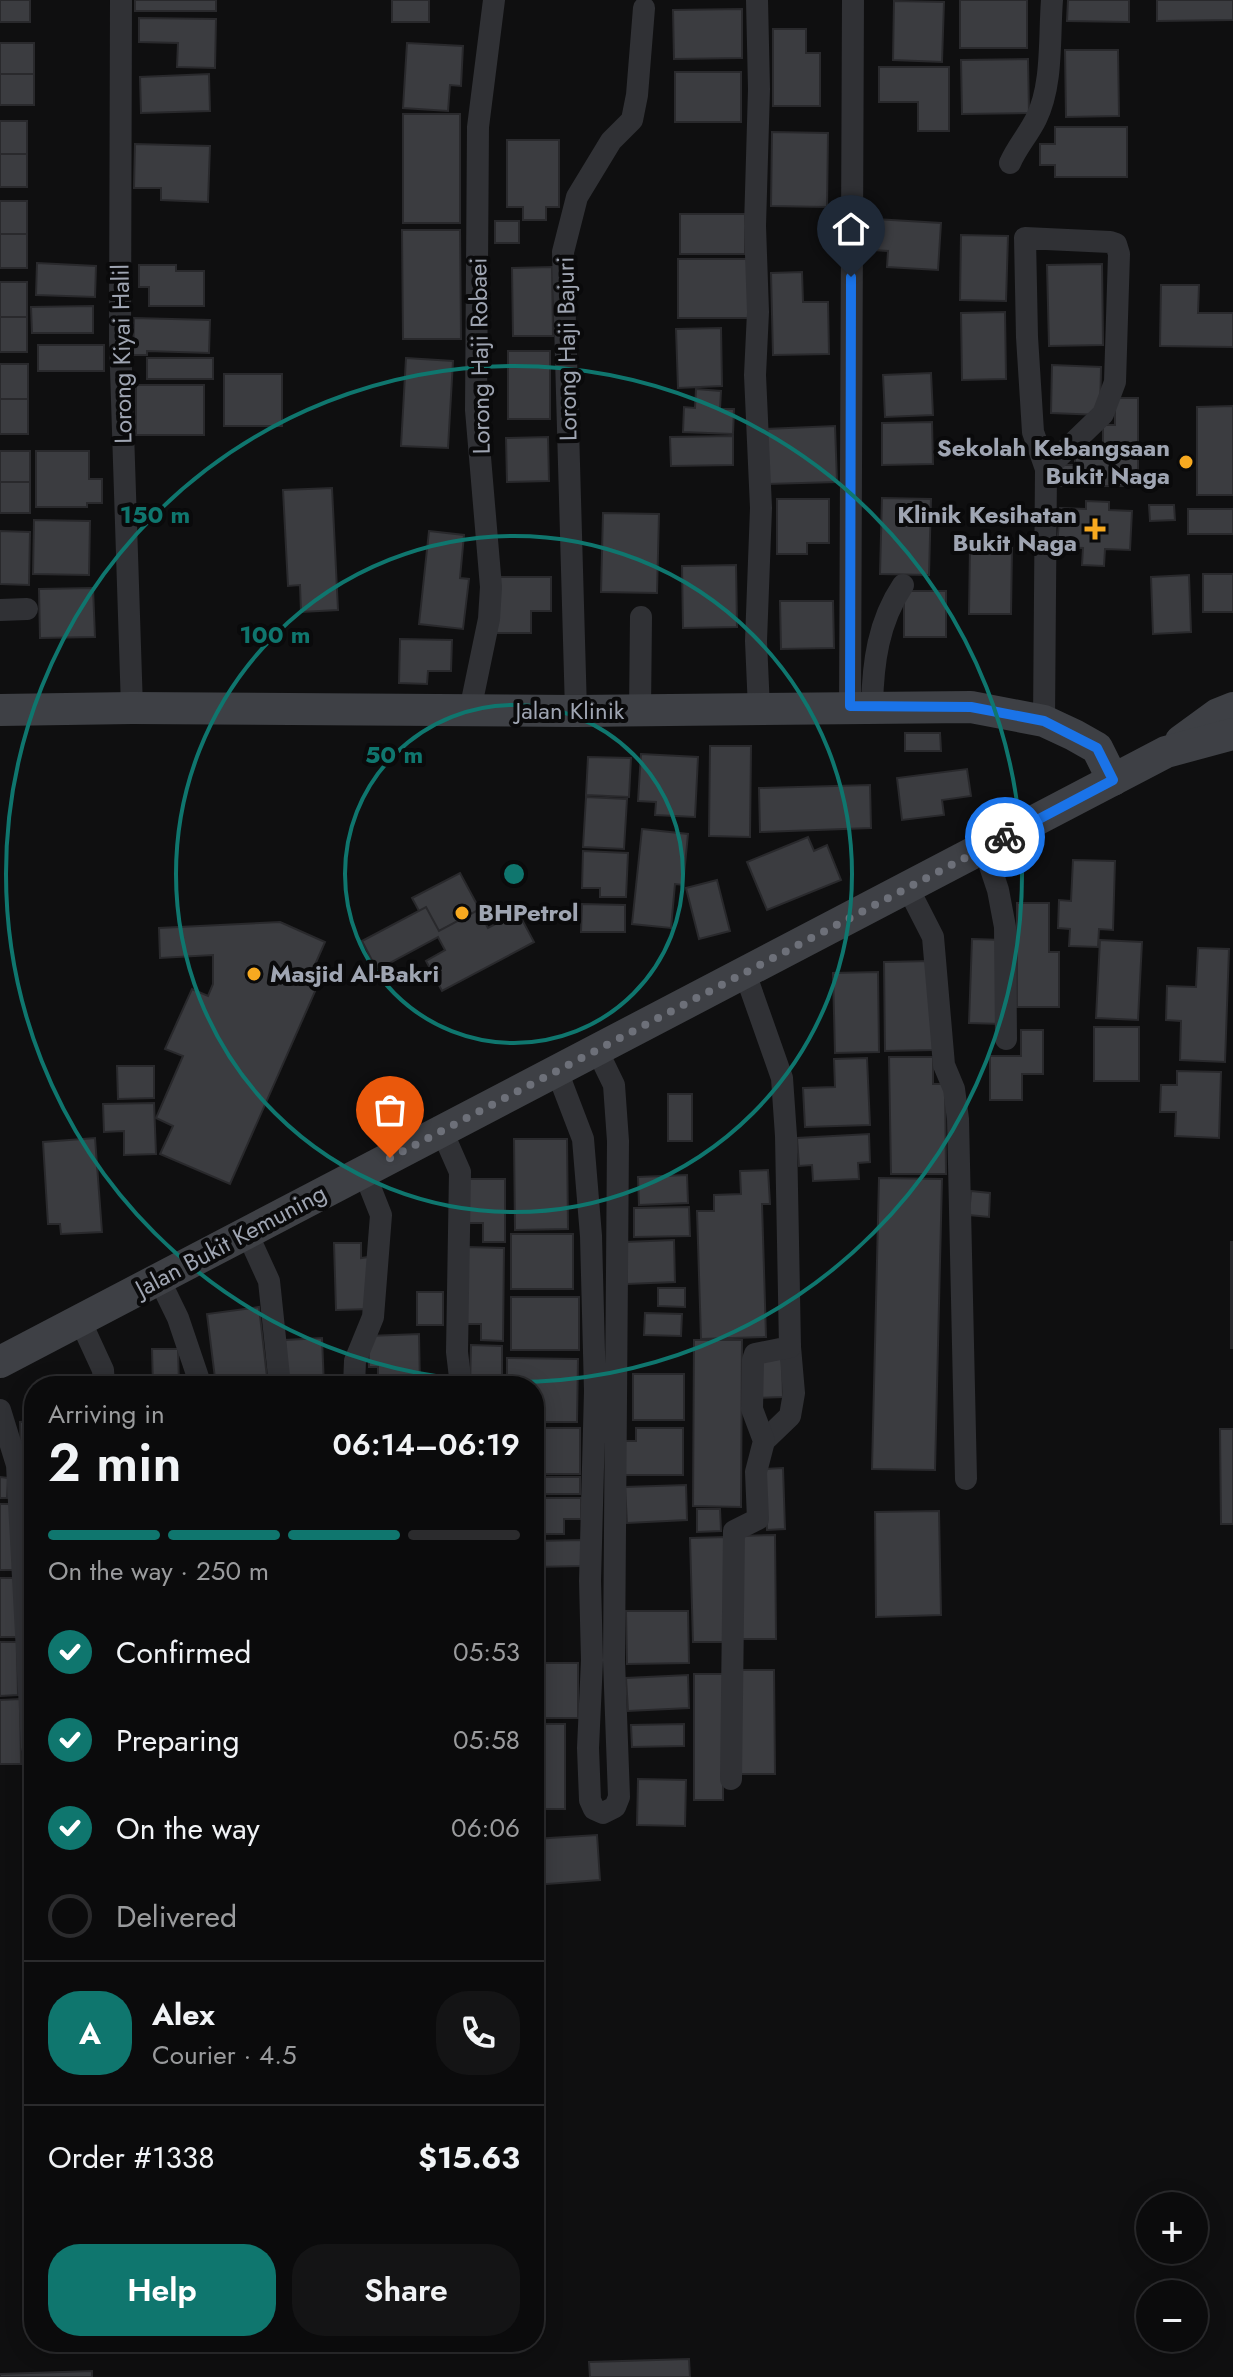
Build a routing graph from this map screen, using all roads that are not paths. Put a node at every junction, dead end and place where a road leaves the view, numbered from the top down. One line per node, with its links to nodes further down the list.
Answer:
1 (121, 0): 14 (street, Lorong Kiyai Halil)
2 (494, 0): 18 (street, Lorong Haji Robaei)
3 (757, 0): 16 (street)
4 (853, 0): 13 (street)
5 (1052, 0): 7 (street)
6 (644, 8): 19 (street, Lorong Haji Bajuri)
7 (1010, 163)
8 (1046, 469): 8 (street); 21 (street)
9 (903, 585): 13 (street)
10 (27, 609): 11 (street)
11 (0, 610)
12 (641, 617): 20 (street)
13 (861, 706): 16 (main road, Jalan Klinik); 21 (main road, Jalan Klinik)
14 (132, 708): 17 (main road, Jalan Klinik); 18 (main road, Jalan Klinik)
15 (1233, 708): 23 (main road)
16 (759, 709): 20 (main road, Jalan Klinik)
17 (0, 710)
18 (473, 711): 19 (main road, Jalan Klinik)
19 (576, 711): 20 (main road, Jalan Klinik)
20 (640, 711)
21 (1044, 721): 24 (main road, Jalan Klinik)
22 (1233, 734): 23 (main road, Jalan Bukit Kemuning)
23 (1166, 752): 24 (main road, Jalan Bukit Kemuning)
24 (1113, 780): 25 (main road, Jalan Bukit Kemuning)
25 (984, 848): 26 (main road, Jalan Bukit Kemuning); 28 (street)
26 (908, 888): 27 (main road, Jalan Bukit Kemuning); 45 (street)
27 (745, 973): 29 (main road, Jalan Bukit Kemuning); 36 (street)
28 (1006, 1039)
29 (597, 1050): 30 (main road, Jalan Bukit Kemuning); 47 (street)
30 (557, 1071): 31 (main road, Jalan Bukit Kemuning); 47 (street)
31 (442, 1131): 32 (main road, Jalan Bukit Kemuning); 42 (street)
32 (364, 1172): 33 (main road, Jalan Bukit Kemuning); 41 (street)
33 (247, 1233): 34 (main road, Jalan Bukit Kemuning); 40 (street)
34 (159, 1279): 35 (main road, Jalan Bukit Kemuning); 39 (street)
35 (80, 1320): 37 (main road, Jalan Bukit Kemuning); 38 (street)
36 (790, 1347): 44 (street); 44 (street)
37 (0, 1362)
38 (103, 1376)
39 (198, 1376)
40 (279, 1376)
41 (354, 1376)
42 (460, 1376)
43 (0, 1410): 46 (street)
44 (764, 1441): 48 (street)
45 (966, 1479)
46 (24, 1594)
47 (603, 1660): 47 (street)
48 (731, 1779)

